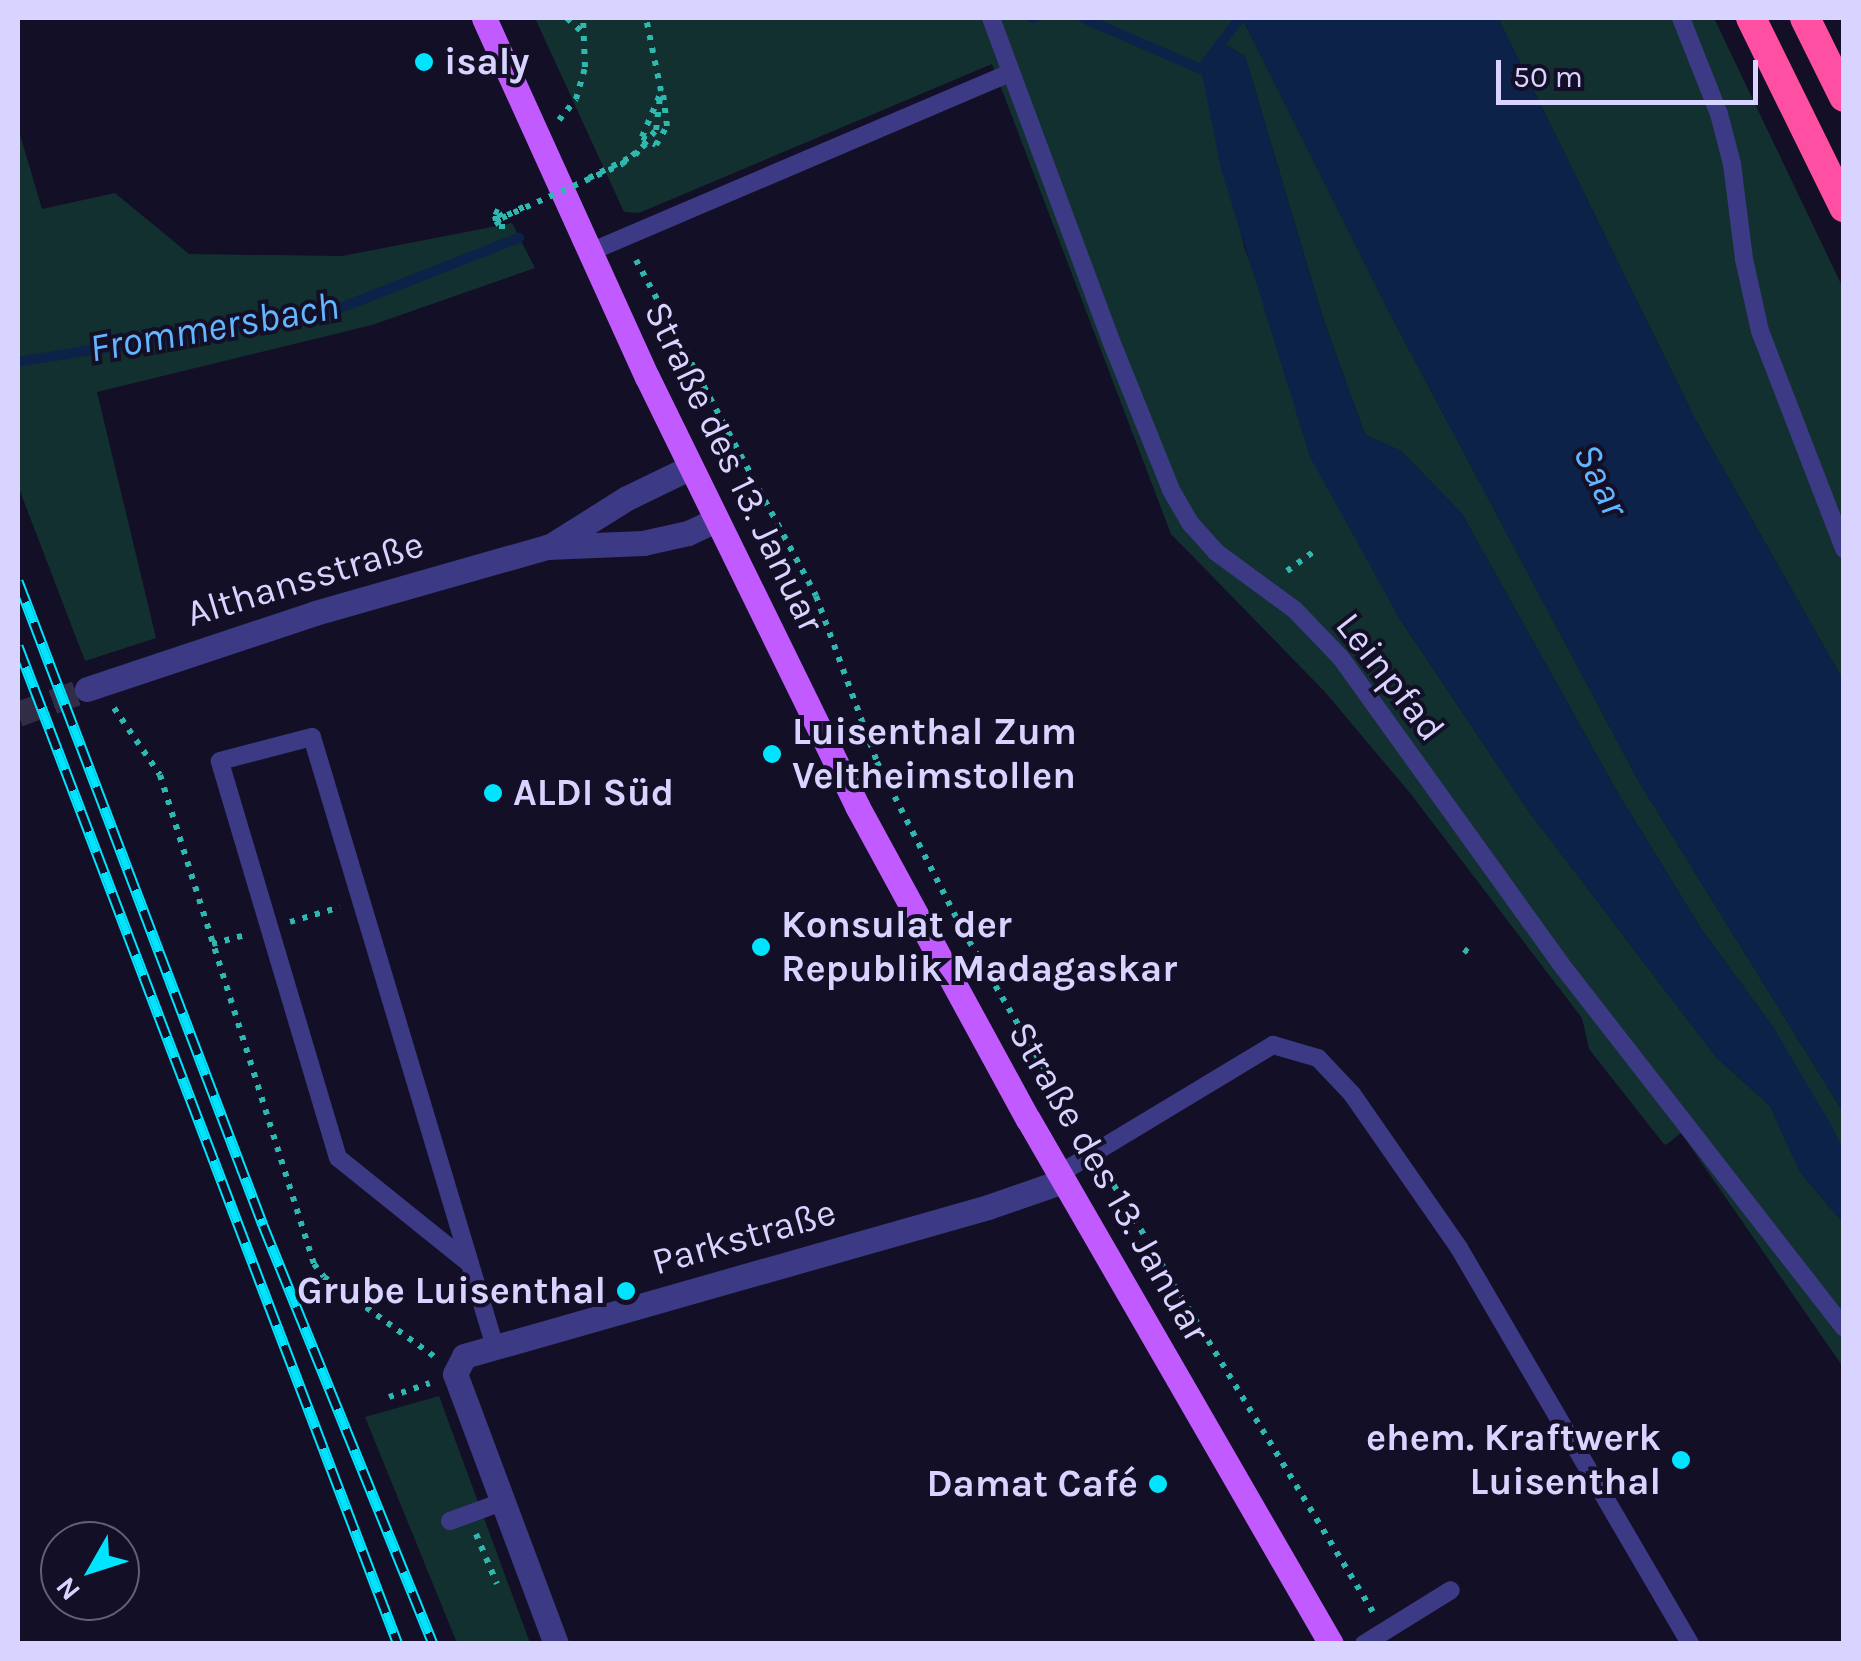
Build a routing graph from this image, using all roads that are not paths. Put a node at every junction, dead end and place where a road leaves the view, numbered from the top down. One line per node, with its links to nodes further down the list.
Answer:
1 (484, 18): 9 (main road, Straße des 13. Januar)
2 (991, 18): 6 (lane, Leinpfad)
3 (1680, 18): 13 (lane)
4 (1751, 18): 8 (highway)
5 (1805, 18): 7 (highway)
6 (1010, 73): 9 (lane); 17 (lane, Leinpfad)
7 (1844, 98)
8 (1841, 201)
9 (590, 252): 10 (main road, Straße des 13. Januar)
10 (691, 466): 11 (main road, Straße des 13. Januar); 12 (street, Althansstraße)
11 (716, 520): 12 (street, Althansstraße); 15 (main road, Straße des 13. Januar)
12 (547, 547): 14 (street, Althansstraße)
13 (1844, 549)
14 (96, 686)
15 (1061, 1177): 18 (street, Parkstraße); 23 (main road, Straße des 13. Januar); 25 (lane)
16 (470, 1264): 16 (lane); 18 (lane)
17 (1844, 1328)
18 (496, 1346): 19 (street, Parkstraße)
19 (502, 1502): 20 (lane); 22 (street)
20 (459, 1518)
21 (1450, 1590): 24 (lane)
22 (556, 1644)
23 (1332, 1644)
24 (1364, 1644)
25 (1690, 1644)

